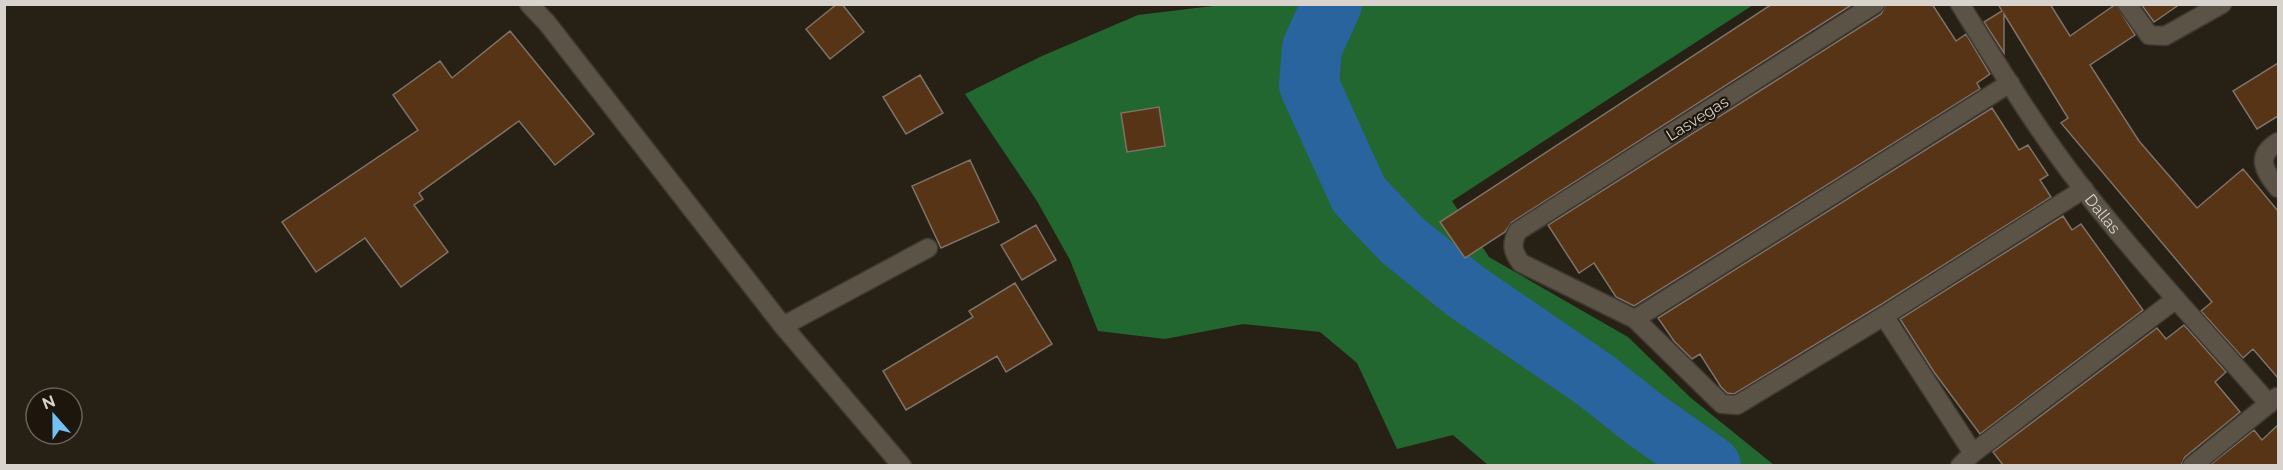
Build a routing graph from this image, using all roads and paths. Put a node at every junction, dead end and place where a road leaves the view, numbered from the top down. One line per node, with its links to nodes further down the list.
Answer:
1 (529, 4): 14 (street)
2 (1875, 4): 13 (street, Lasvegas)
3 (1960, 4): 6 (street, Dallas)
4 (2127, 4): 5 (street)
5 (2222, 4)
6 (2010, 83): 8 (street, Dallas); 13 (street)
7 (2278, 142): 9 (street)
8 (2084, 189): 11 (street, Dallas); 12 (street)
9 (2278, 189)
10 (928, 248): 14 (street)
11 (2176, 299): 15 (street, Dallas); 16 (street)
12 (1884, 316): 13 (street); 16 (street)
13 (1635, 319)
14 (783, 326): 17 (street)
15 (2274, 400): 18 (street)
16 (1967, 459)
17 (902, 465)
18 (2192, 465)

